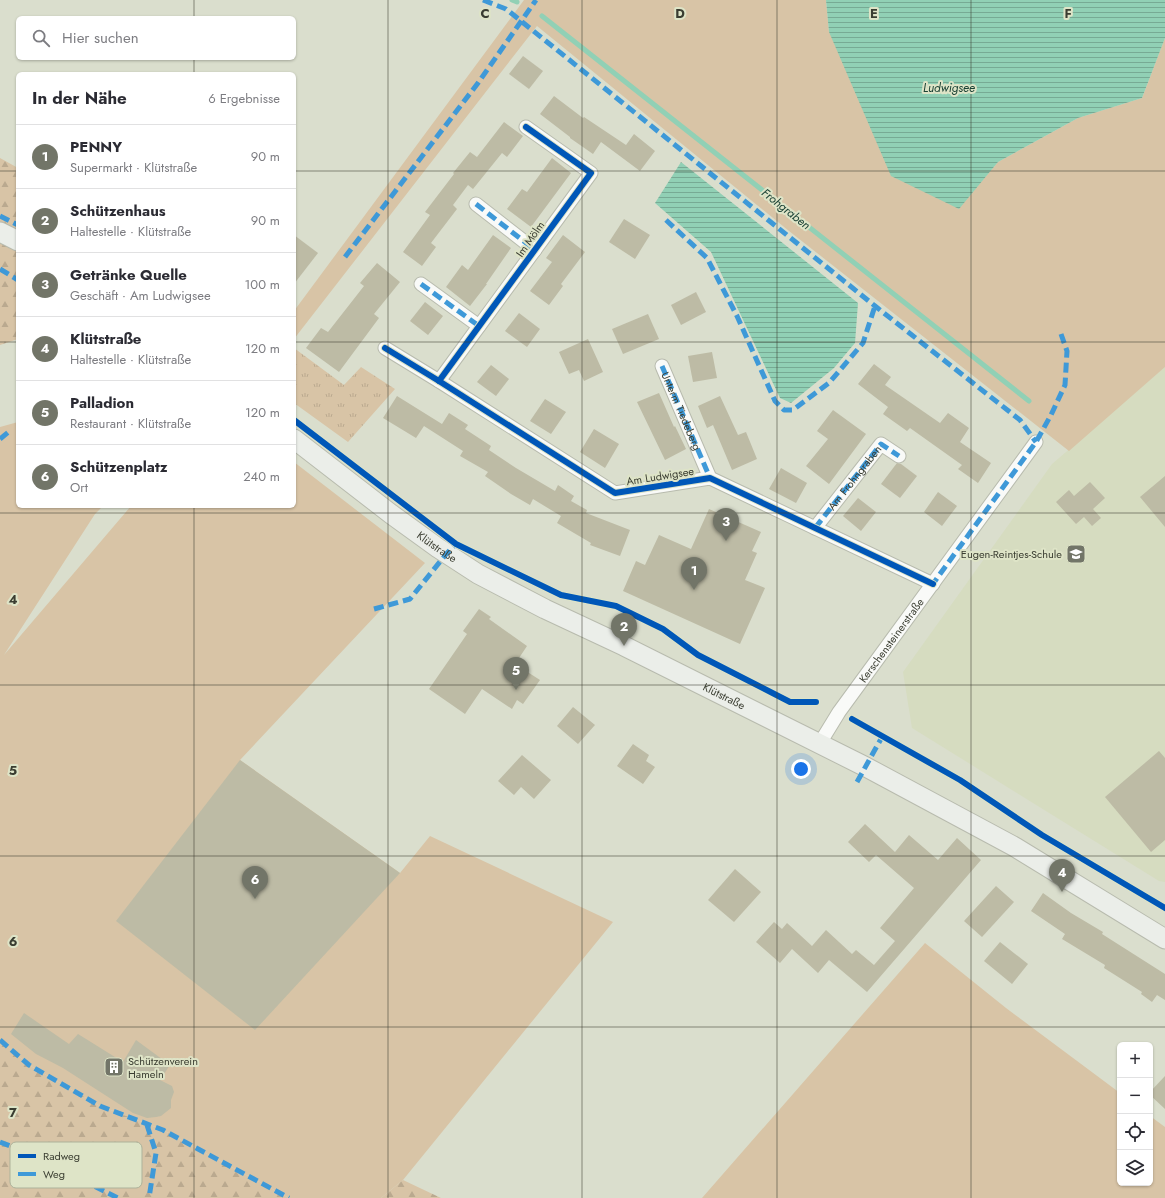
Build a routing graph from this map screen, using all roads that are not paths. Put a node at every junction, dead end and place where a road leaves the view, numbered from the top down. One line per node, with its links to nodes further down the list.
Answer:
1 (526, 126): 5 (street, Im Mölm)
2 (476, 204): 5 (street, Im Mölm)
3 (0, 232): 4 (main road)
4 (16, 240)
5 (535, 250): 7 (street, Im Mölm)
6 (421, 284): 7 (street)
7 (479, 326): 10 (street, Im Mölm)
8 (385, 348): 10 (street, Am Ludwigsee)
9 (662, 366): 14 (street, Unterm Tiedeberg)
10 (439, 381): 14 (street, Am Ludwigsee)
11 (296, 441): 17 (main road, Klütstraße)
12 (1036, 442): 16 (street, Kerschensteinerstraße)
13 (900, 456): 15 (street, Am Frohngraben)
14 (710, 478): 15 (street, Am Ludwigsee)
15 (815, 528): 16 (street, Am Ludwigsee)
16 (933, 584): 17 (street, Kerschensteinerstraße)
17 (820, 743): 18 (main road, Klütstraße)
18 (1165, 939)

